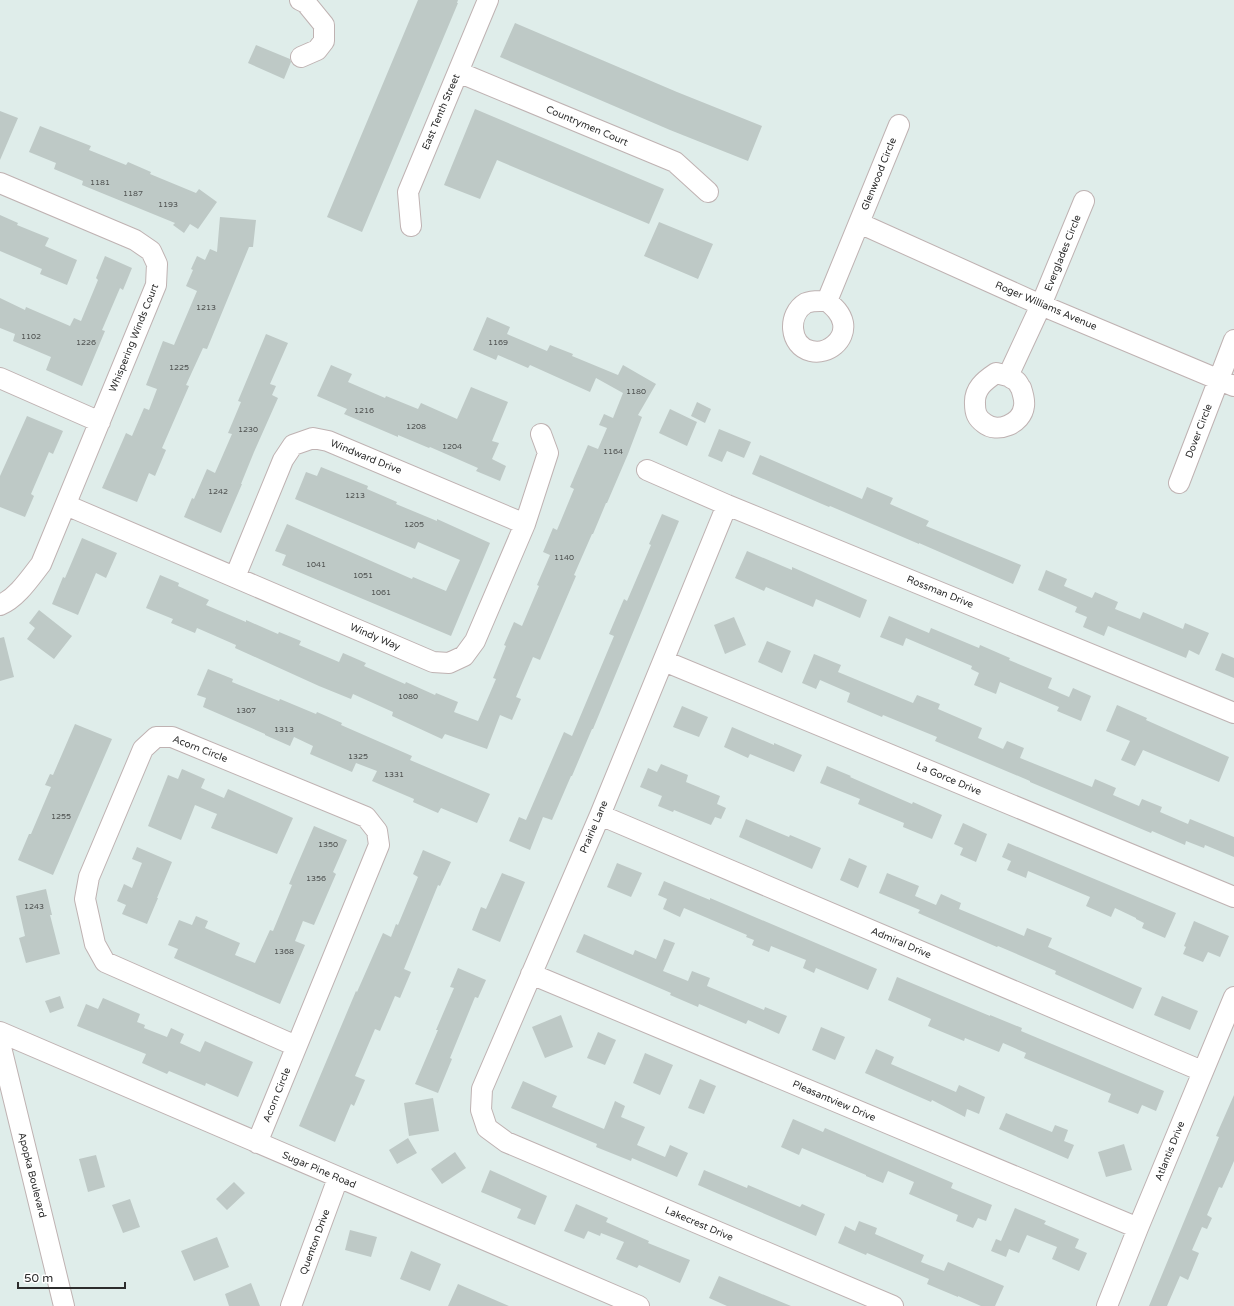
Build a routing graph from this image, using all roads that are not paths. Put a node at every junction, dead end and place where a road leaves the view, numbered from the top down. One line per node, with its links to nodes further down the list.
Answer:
1 (300, 0): 3 (street)
2 (488, 0): 4 (street, East Tenth Street)
3 (301, 57)
4 (458, 72): 7 (street, Countrymen Court); 10 (street, East Tenth Street)
5 (899, 125): 9 (street, Glenwood Circle)
6 (0, 183): 17 (street, Whispering Winds Court)
7 (708, 192)
8 (1084, 201): 12 (street, Everglades Circle)
9 (859, 223): 11 (street, Glenwood Circle); 12 (street, Roger Williams Avenue)
10 (411, 226)
11 (827, 301)
12 (1042, 305): 14 (street, Everglades Circle); 16 (street, Roger Williams Avenue)
13 (1234, 340): 16 (street, Dover Circle)
14 (1008, 376)
15 (0, 378): 17 (street)
16 (1226, 383): 20 (street, Dover Circle)
17 (100, 422): 21 (street, Whispering Winds Court)
18 (541, 434): 23 (street, Windy Way)
19 (647, 470): 22 (street, Rossman Drive)
20 (1179, 483)
21 (66, 505): 24 (street, Windy Way); 25 (street, Whispering Winds Court)
22 (727, 505): 26 (street, Prairie Lane); 27 (street, Rossman Drive)
23 (525, 524): 24 (street, Windy Way); 24 (street, Windward Drive)
24 (235, 577)
25 (0, 605)
26 (664, 660): 28 (street, Prairie Lane); 29 (street, La Gorce Drive)
27 (1234, 713)
28 (600, 815): 30 (street, Prairie Lane); 35 (street, Admiral Drive)
29 (1234, 897)
30 (531, 974): 36 (street, Prairie Lane); 39 (street, Pleasantview Drive)
31 (1234, 997): 35 (street, Atlantis Drive)
32 (0, 1032): 37 (street, Sugar Pine Road)
33 (0, 1043): 40 (street, Apopka Boulevard)
34 (296, 1046): 34 (street, Acorn Circle); 37 (street, Acorn Circle)
35 (1202, 1071): 39 (street, Atlantis Drive)
36 (506, 1142): 43 (street, Lakecrest Drive)
37 (257, 1143): 38 (street, Sugar Pine Road)
38 (338, 1178): 41 (street, Quenton Drive); 42 (street, Sugar Pine Road)
39 (1138, 1228): 44 (street, Atlantis Drive)
40 (64, 1306)
41 (291, 1306)
42 (639, 1306)
43 (893, 1306)
44 (1107, 1306)

